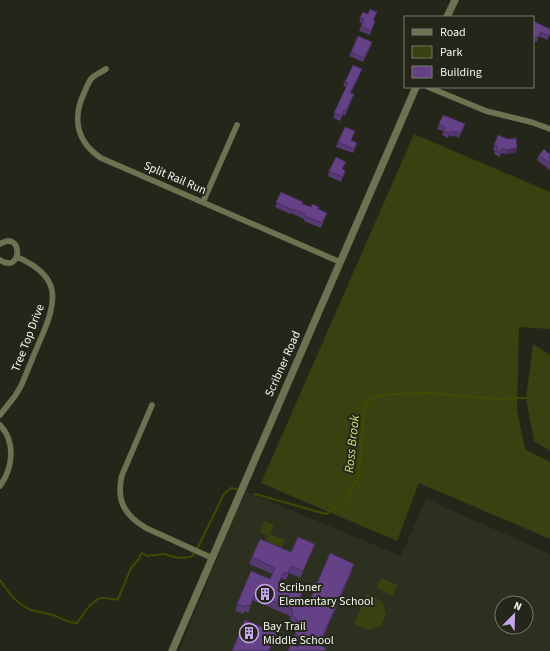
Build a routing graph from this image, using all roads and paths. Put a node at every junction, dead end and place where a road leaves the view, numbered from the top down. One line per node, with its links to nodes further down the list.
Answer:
1 (455, 0): 2 (street)
2 (447, 16)
3 (106, 69): 8 (street, Split Rail Run)
4 (416, 88): 12 (street, Scribner Road)
5 (430, 88): 7 (street)
6 (237, 125): 8 (street)
7 (550, 129)
8 (203, 202): 12 (street, Split Rail Run)
9 (0, 244): 10 (street)
10 (17, 257): 11 (street); 14 (street, Tree Top Drive)
11 (0, 260)
12 (340, 262): 17 (street, Scribner Road)
13 (152, 405): 17 (street)
14 (0, 415)
15 (0, 424): 16 (street)
16 (0, 486)
17 (212, 558): 18 (street, Scribner Road)
18 (172, 651)

